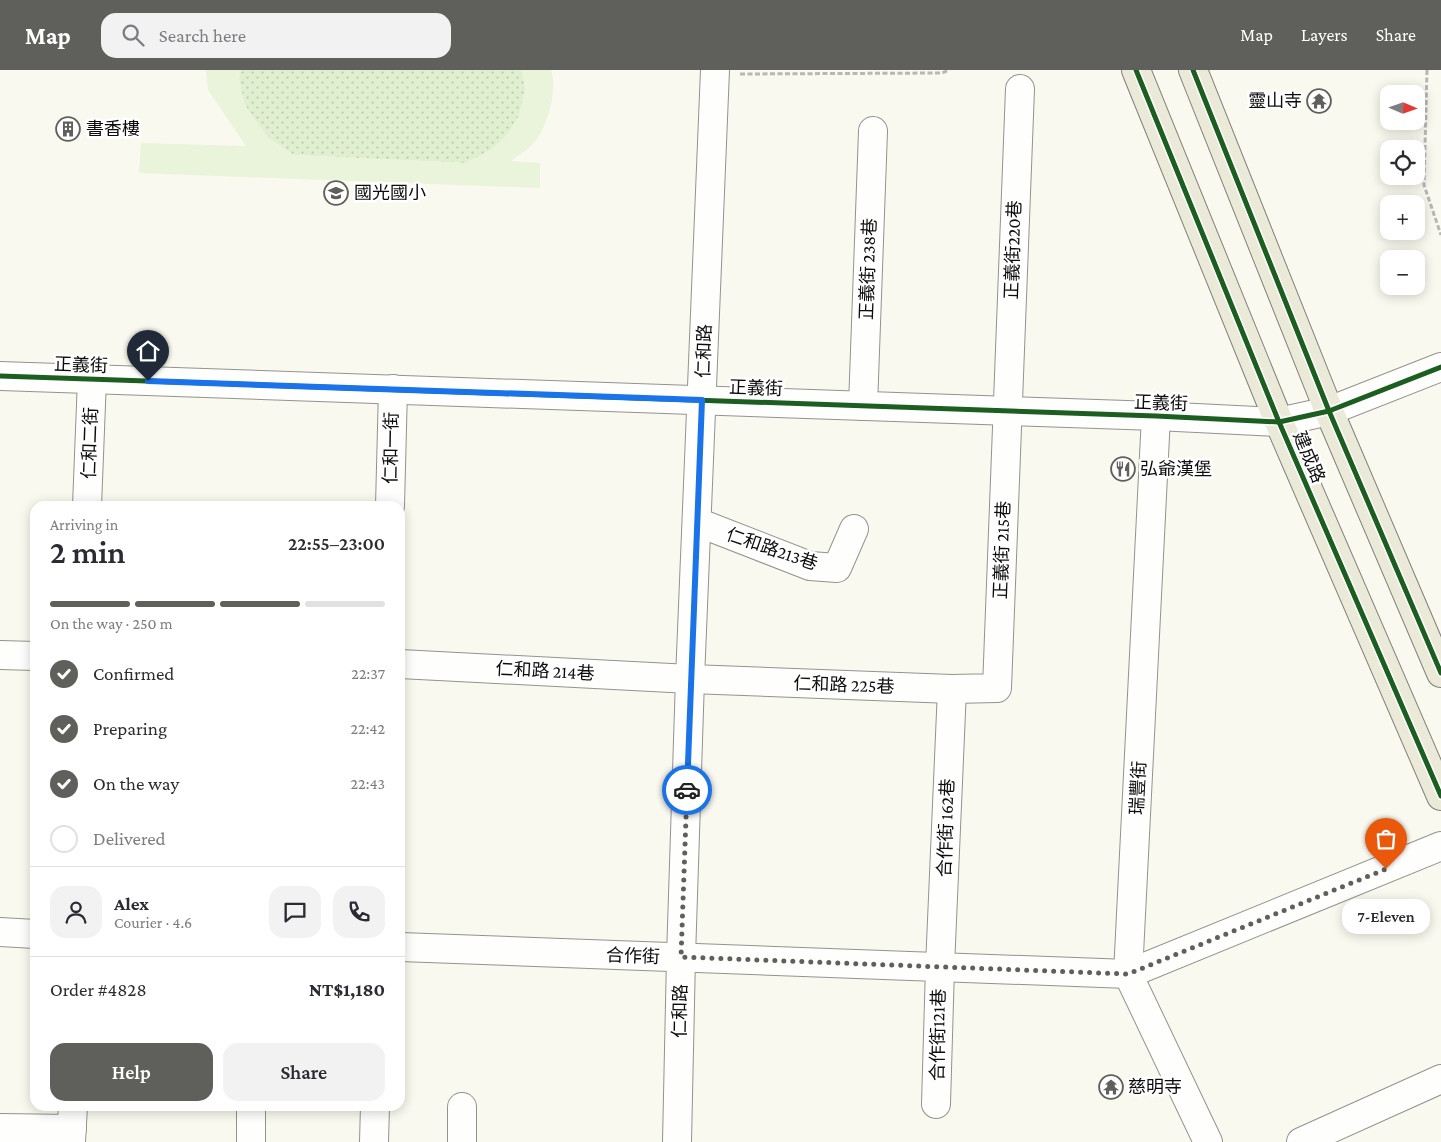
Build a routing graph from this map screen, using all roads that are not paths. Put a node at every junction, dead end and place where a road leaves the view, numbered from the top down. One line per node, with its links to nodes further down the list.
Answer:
1 (1136, 70): 15 (main road, 建成路)
2 (1194, 70): 13 (main road, 建成路)
3 (715, 72): 10 (street, 仁和路)
4 (1020, 89): 12 (street, 正義街220巷)
5 (872, 131): 11 (street, 正義街 238巷)
6 (1441, 366): 13 (street, 正義街)
7 (0, 376): 8 (street, 正義街)
8 (92, 379): 9 (street, 正義街); 16 (street, 仁和二街)
9 (393, 389): 10 (street, 正義街); 17 (street, 仁和一街)
10 (702, 400): 11 (street, 正義街); 18 (street, 仁和路)
11 (863, 406): 12 (street, 正義街)
12 (1007, 411): 14 (street, 正義街); 25 (street, 正義街 215巷)
13 (1329, 411): 15 (street, 正義街); 23 (main road, 建成路)
14 (1156, 416): 15 (street, 正義街); 34 (street, 瑞豐街)
15 (1278, 422): 27 (main road, 建成路)
16 (88, 501)
17 (390, 501)
18 (697, 522): 19 (street, 仁和路213巷); 24 (street, 仁和路)
19 (854, 529)
20 (0, 655): 21 (street)
21 (30, 656)
22 (405, 664): 24 (street, 仁和路 214巷)
23 (1441, 673)
24 (690, 678): 26 (street, 仁和路 225巷); 32 (street, 仁和路)
25 (997, 688): 26 (street, 仁和路 225巷)
26 (952, 689): 33 (street, 合作街 162巷)
27 (1441, 796)
28 (1441, 846): 34 (street, 合作街)
29 (0, 932): 30 (street)
30 (30, 934)
31 (405, 947): 32 (street, 合作街)
32 (681, 957): 33 (street, 合作街); 45 (street, 仁和路)
33 (940, 967): 34 (street, 合作街); 36 (street, 合作街121巷)
34 (1128, 974): 46 (street, 瑞豐街)
35 (1441, 1078): 47 (street)
36 (936, 1104)
37 (462, 1107): 44 (street)
38 (251, 1111): 42 (street)
39 (375, 1111): 43 (street)
40 (72, 1126): 41 (street)
41 (0, 1128)
42 (251, 1142)
43 (374, 1142)
44 (462, 1142)
45 (678, 1142)
46 (1208, 1142)
47 (1301, 1142)

